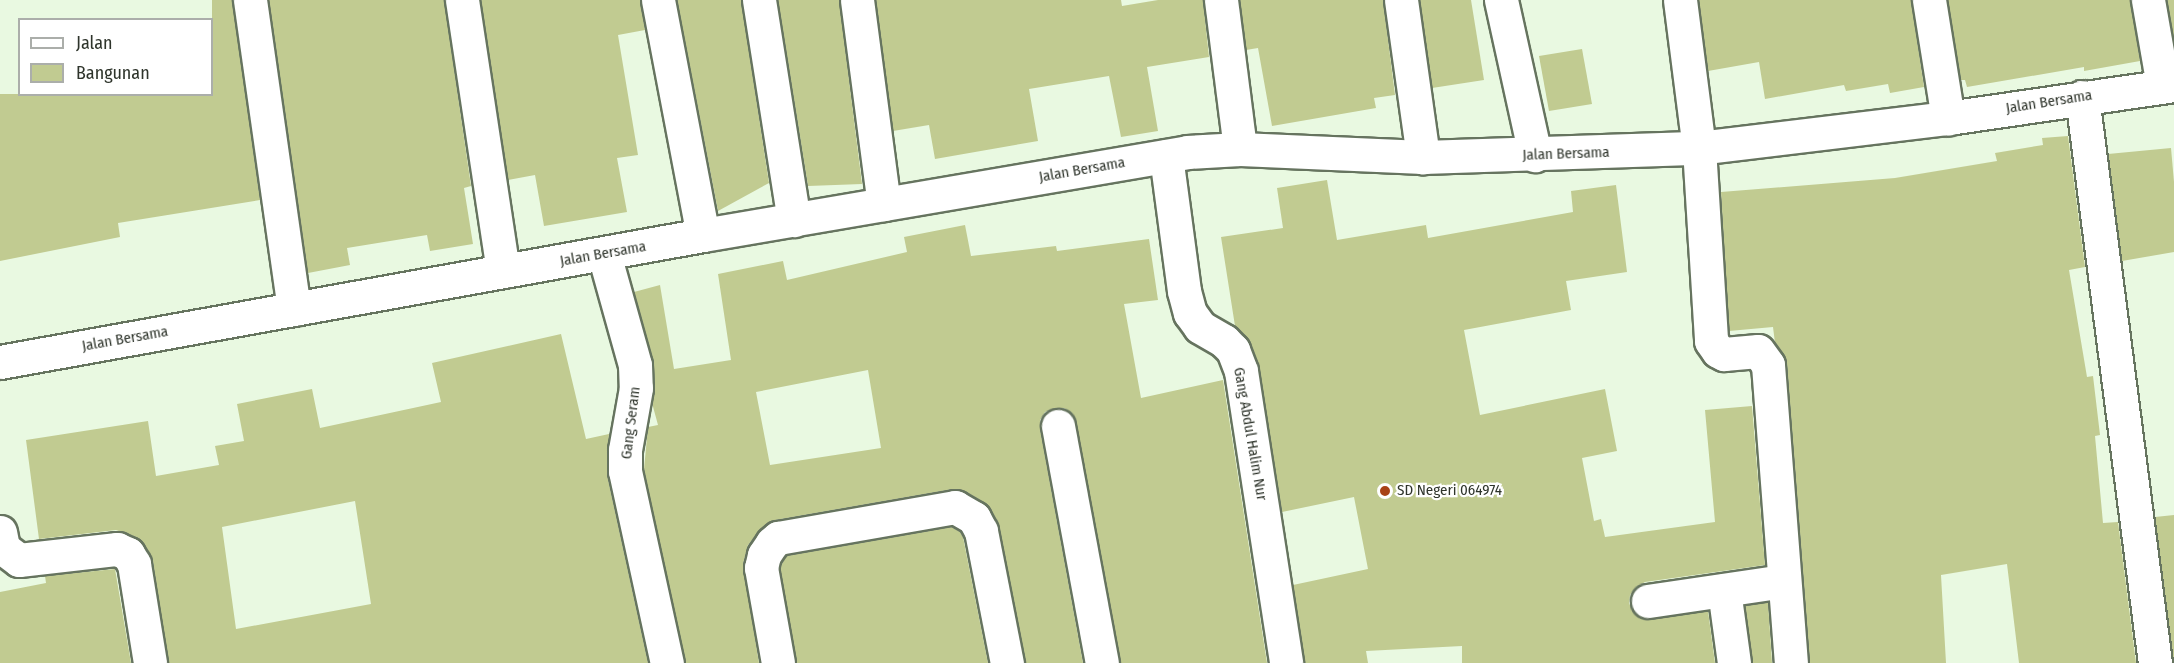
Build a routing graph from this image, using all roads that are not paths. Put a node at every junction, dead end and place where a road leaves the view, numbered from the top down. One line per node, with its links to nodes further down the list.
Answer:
1 (250, 0): 25 (street)
2 (462, 0): 24 (street)
3 (658, 0): 22 (street)
4 (759, 0): 21 (street)
5 (857, 0): 20 (street)
6 (1221, 0): 16 (street)
7 (1401, 0): 19 (street)
8 (1501, 0): 17 (street)
9 (1680, 0): 15 (street)
10 (1929, 0): 14 (street)
11 (2148, 0): 12 (street)
12 (2169, 86): 13 (street, Jalan Bersama)
13 (2082, 97): 14 (street, Jalan Bersama); 40 (street)
14 (1948, 118): 15 (street, Jalan Bersama)
15 (1699, 148): 17 (street, Jalan Bersama); 29 (street)
16 (1240, 149): 18 (street, Jalan Bersama); 19 (street, Jalan Bersama)
17 (1535, 155): 19 (street, Jalan Bersama)
18 (1166, 156): 20 (street, Jalan Bersama); 37 (street, Gang Abdul Halim Nur)
19 (1423, 157)
20 (884, 204): 21 (street, Jalan Bersama)
21 (794, 220): 22 (street, Jalan Bersama)
22 (703, 235): 23 (street, Jalan Bersama)
23 (604, 254): 24 (street, Jalan Bersama); 33 (street, Gang Seram)
24 (503, 271): 25 (street, Jalan Bersama)
25 (294, 309): 26 (street, Jalan Bersama)
26 (0, 362)
27 (1058, 426): 36 (street)
28 (0, 532): 32 (street)
29 (1784, 581): 30 (street); 39 (street)
30 (1724, 590): 31 (street); 38 (street)
31 (1648, 601)
32 (150, 663)
33 (667, 663)
34 (778, 663): 35 (street)
35 (1007, 663)
36 (1102, 663)
37 (1286, 663)
38 (1734, 663)
39 (1791, 663)
40 (2155, 663)

